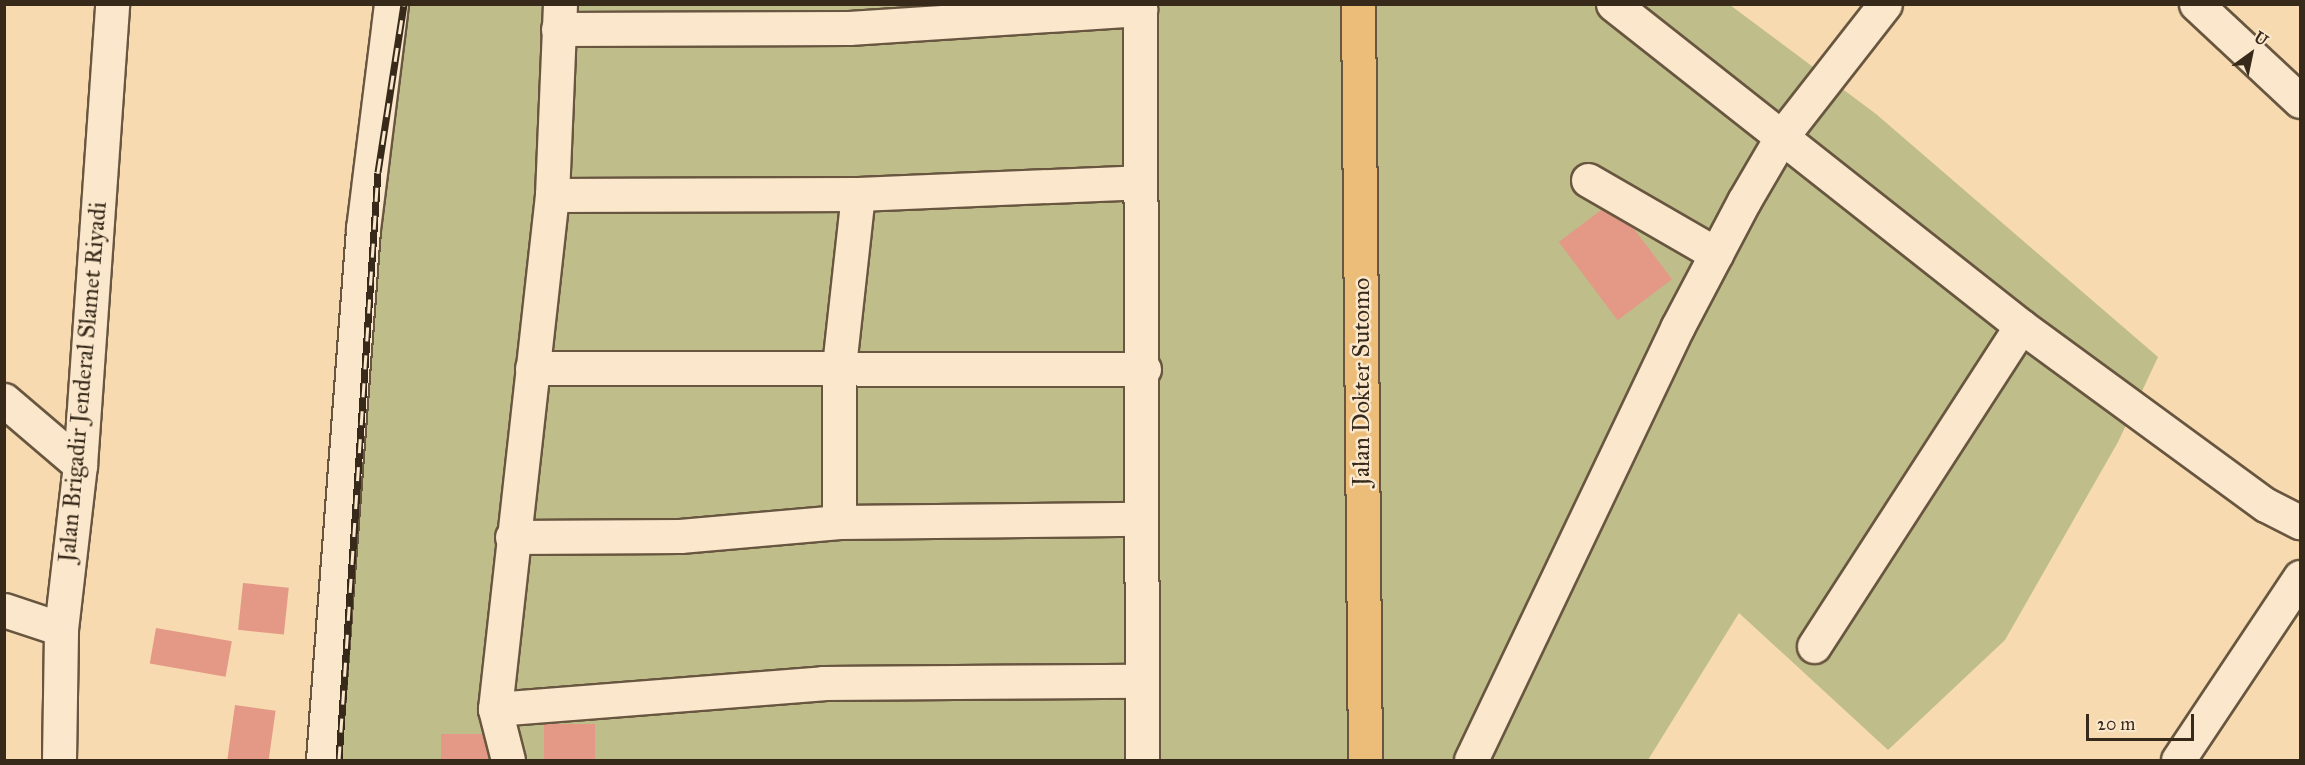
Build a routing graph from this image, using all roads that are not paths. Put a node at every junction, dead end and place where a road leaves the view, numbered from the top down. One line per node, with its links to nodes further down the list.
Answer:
1 (112, 4): 21 (street, Jalan Brigadir Jenderal Slamet Riyadi)
2 (391, 4): 33 (street)
3 (1358, 4): 36 (main road, Jalan Dokter Sutomo)
4 (1613, 4): 10 (street)
5 (1885, 4): 10 (street)
6 (2196, 4): 9 (street)
7 (1140, 7): 8 (street); 12 (street)
8 (559, 17): 14 (street)
9 (2301, 101)
10 (1782, 136): 15 (street); 16 (street)
11 (1588, 180): 15 (street)
12 (1140, 182): 13 (street); 19 (street)
13 (858, 194): 14 (street); 17 (street)
14 (552, 195): 18 (street)
15 (1716, 254): 37 (street)
16 (2020, 326): 24 (street); 29 (street)
17 (839, 366): 18 (street); 19 (street); 23 (street)
18 (532, 368): 25 (street)
19 (1144, 369): 22 (street)
20 (4, 400): 21 (street)
21 (80, 465): 28 (street, Jalan Brigadir Jenderal Slamet Riyadi)
22 (1141, 519): 23 (street); 30 (street)
23 (839, 522): 25 (street)
24 (2301, 522)
25 (512, 537): 31 (street)
26 (2301, 578): 38 (street)
27 (4, 610): 28 (street)
28 (61, 629): 32 (street, Jalan Brigadir Jenderal Slamet Riyadi)
29 (1814, 646)
30 (1141, 681): 31 (street); 35 (street)
31 (495, 709): 34 (street)
32 (59, 760)
33 (323, 760)
34 (508, 760)
35 (1142, 760)
36 (1365, 760)
37 (1471, 760)
38 (2178, 760)

